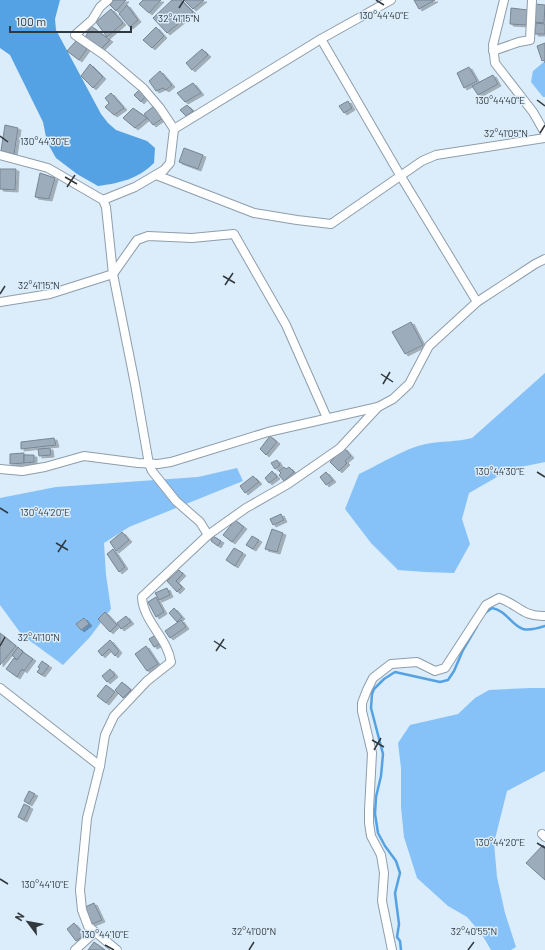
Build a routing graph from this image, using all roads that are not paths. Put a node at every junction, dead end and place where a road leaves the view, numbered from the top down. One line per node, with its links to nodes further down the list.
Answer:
1 (108, 0): 7 (street)
2 (391, 0): 5 (street)
3 (504, 0): 6 (street)
4 (532, 0): 6 (street)
5 (321, 39): 7 (street); 12 (street)
6 (494, 51): 8 (street)
7 (174, 129): 11 (street)
8 (545, 133)
9 (545, 138): 12 (street)
10 (0, 155): 13 (street)
11 (156, 175): 12 (street); 13 (street)
12 (400, 175): 17 (street)
13 (103, 200): 15 (street)
14 (545, 259): 17 (street)
15 (113, 274): 16 (street); 19 (street); 20 (street)
16 (0, 302)
17 (477, 302): 18 (street)
18 (378, 407): 19 (street); 22 (street)
19 (327, 418): 20 (street)
20 (149, 464): 21 (street); 22 (street)
21 (0, 469)
22 (208, 535): 25 (street)
23 (545, 616): 29 (street)
24 (0, 688): 25 (street)
25 (100, 766): 26 (street)
26 (95, 932): 27 (street); 28 (street)
27 (75, 950)
28 (117, 950)
29 (392, 950)

